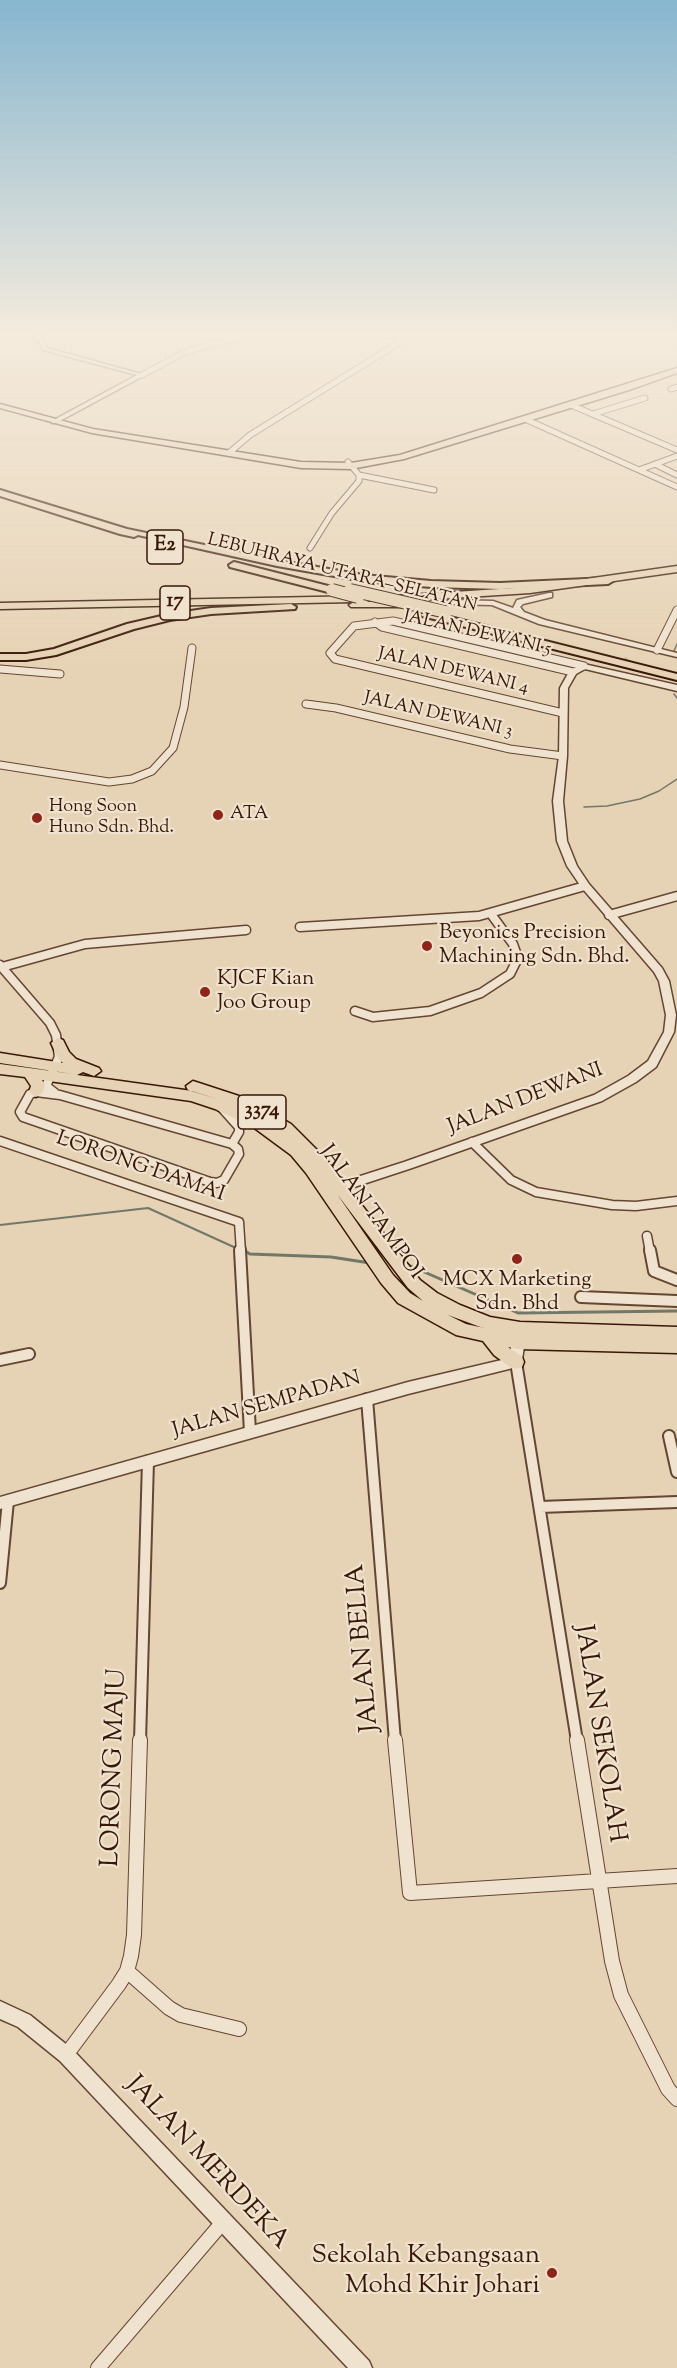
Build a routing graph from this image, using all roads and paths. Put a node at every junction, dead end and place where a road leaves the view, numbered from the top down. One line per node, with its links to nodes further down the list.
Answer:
1 (195, 447): 6 (main road)
2 (238, 447): 6 (street)
3 (432, 447): 10 (main road)
4 (435, 447): 9 (main road)
5 (586, 447): 14 (street)
6 (231, 452): 10 (main road); 13 (main road)
7 (677, 456): 8 (street)
8 (669, 459): 11 (street); 12 (street)
9 (387, 461): 10 (main road); 15 (main road)
10 (349, 464): 13 (main road); 15 (street)
11 (655, 464): 14 (street); 16 (street)
12 (677, 464)
13 (301, 465): 15 (main road)
14 (639, 470): 17 (street)
15 (359, 475): 18 (street); 22 (street)
16 (677, 475)
17 (677, 487)
18 (434, 490)
19 (0, 493): 21 (highway, LEBUHRAYA UTARA–SELATAN / E2)
20 (0, 498): 45 (highway, LEBUHRAYA UTARA–SELATAN / E2, bridge)
21 (124, 532): 25 (highway); 29 (highway, LEBUHRAYA UTARA–SELATAN / E2, bridge)
22 (310, 548)
23 (677, 569): 25 (main road, 17)
24 (677, 576): 26 (main road, 17)
25 (608, 580): 27 (main road, 17)
26 (549, 595): 29 (main road, 17); 32 (street)
27 (0, 606)
28 (291, 607): 29 (main road, 17); 31 (main road, 17); 39 (highway)
29 (448, 607): 32 (street); 42 (highway, LEBUHRAYA UTARA–SELATAN / E2)
30 (677, 610): 36 (street)
31 (0, 612)
32 (522, 615): 34 (street)
33 (375, 622): 40 (street); 43 (street, JALAN DEWANI 5); 48 (street, JALAN DEWANI 4)
34 (638, 646): 36 (street); 37 (street)
35 (192, 648): 50 (street)
36 (657, 650): 38 (street)
37 (631, 656)
38 (677, 656)
39 (0, 657)
40 (584, 666): 43 (street); 46 (street)
41 (0, 669): 44 (street)
42 (677, 670)
43 (573, 672): 48 (street, JALAN DEWANI)
44 (60, 674)
45 (677, 676)
46 (677, 688)
47 (306, 704): 49 (street, JALAN DEWANI 3)
48 (563, 713): 49 (street, JALAN DEWANI)
49 (563, 756): 51 (street, JALAN DEWANI)
50 (0, 765)
51 (585, 886): 53 (street); 54 (street, JALAN DEWANI)
52 (677, 896): 54 (street)
53 (491, 914): 55 (street); 58 (street)
54 (609, 915): 59 (street, JALAN DEWANI)
55 (300, 927)
56 (246, 930): 57 (street)
57 (1, 966): 60 (street)
58 (355, 1011)
59 (674, 1016): 68 (street, JALAN DEWANI)
60 (58, 1043): 62 (main road); 64 (main road); 65 (street)
61 (0, 1058): 62 (main road, JALAN TAMPOI / 3374)
62 (29, 1068): 63 (main road, JALAN TAMPOI / 3374); 65 (main road, JALAN TAMPOI / 3374); 65 (main road)
63 (0, 1069)
64 (94, 1071): 65 (main road, JALAN TAMPOI / 3374); 70 (main road, JALAN TAMPOI / 3374)
65 (53, 1083): 66 (main road, JALAN TAMPOI / 3374); 69 (street); 69 (street)
66 (220, 1105): 69 (street); 70 (main road, JALAN TAMPOI / 3374)
67 (0, 1141): 84 (street, LORONG DAMAI)
68 (472, 1142): 70 (street, JALAN DEWANI); 71 (street)
69 (232, 1144)
70 (333, 1189): 77 (main road, JALAN TAMPOI / 3374); 78 (main road, JALAN TAMPOI / 3374)
71 (677, 1201)
72 (647, 1236): 73 (street)
73 (677, 1280)
74 (581, 1297): 75 (street)
75 (677, 1301)
76 (677, 1334): 77 (main road, JALAN TAMPOI / 3374)
77 (519, 1336): 78 (main road, JALAN TAMPOI / 3374); 79 (main road, JALAN TAMPOI / 3374); 82 (street)
78 (489, 1337): 82 (main road)
79 (677, 1346)
80 (29, 1354): 81 (street)
81 (0, 1360)
82 (516, 1362): 83 (street, JALAN SEMPADAN); 90 (street, JALAN SEKOLAH)
83 (367, 1399): 84 (street, JALAN SEMPADAN); 93 (street, JALAN BELIA)
84 (250, 1432): 86 (street, JALAN SEMPADAN)
85 (669, 1436): 87 (street)
86 (148, 1461): 88 (street, JALAN SEMPADAN); 94 (street, LORONG MAJU)
87 (677, 1473)
88 (4, 1502): 91 (street)
89 (677, 1502): 90 (street)
90 (540, 1507): 93 (street, JALAN SEKOLAH)
91 (0, 1583)
92 (677, 1876): 93 (street)
93 (599, 1881): 98 (street, JALAN SEKOLAH)
94 (127, 1971): 96 (street); 97 (street, LORONG MAJU)
95 (0, 2010): 97 (street, JALAN MERDEKA)
96 (239, 2029)
97 (66, 2055): 99 (street, JALAN MERDEKA)
98 (677, 2099)
99 (224, 2222): 100 (street); 101 (street, JALAN MERDEKA)
100 (98, 2368)
101 (362, 2368)

